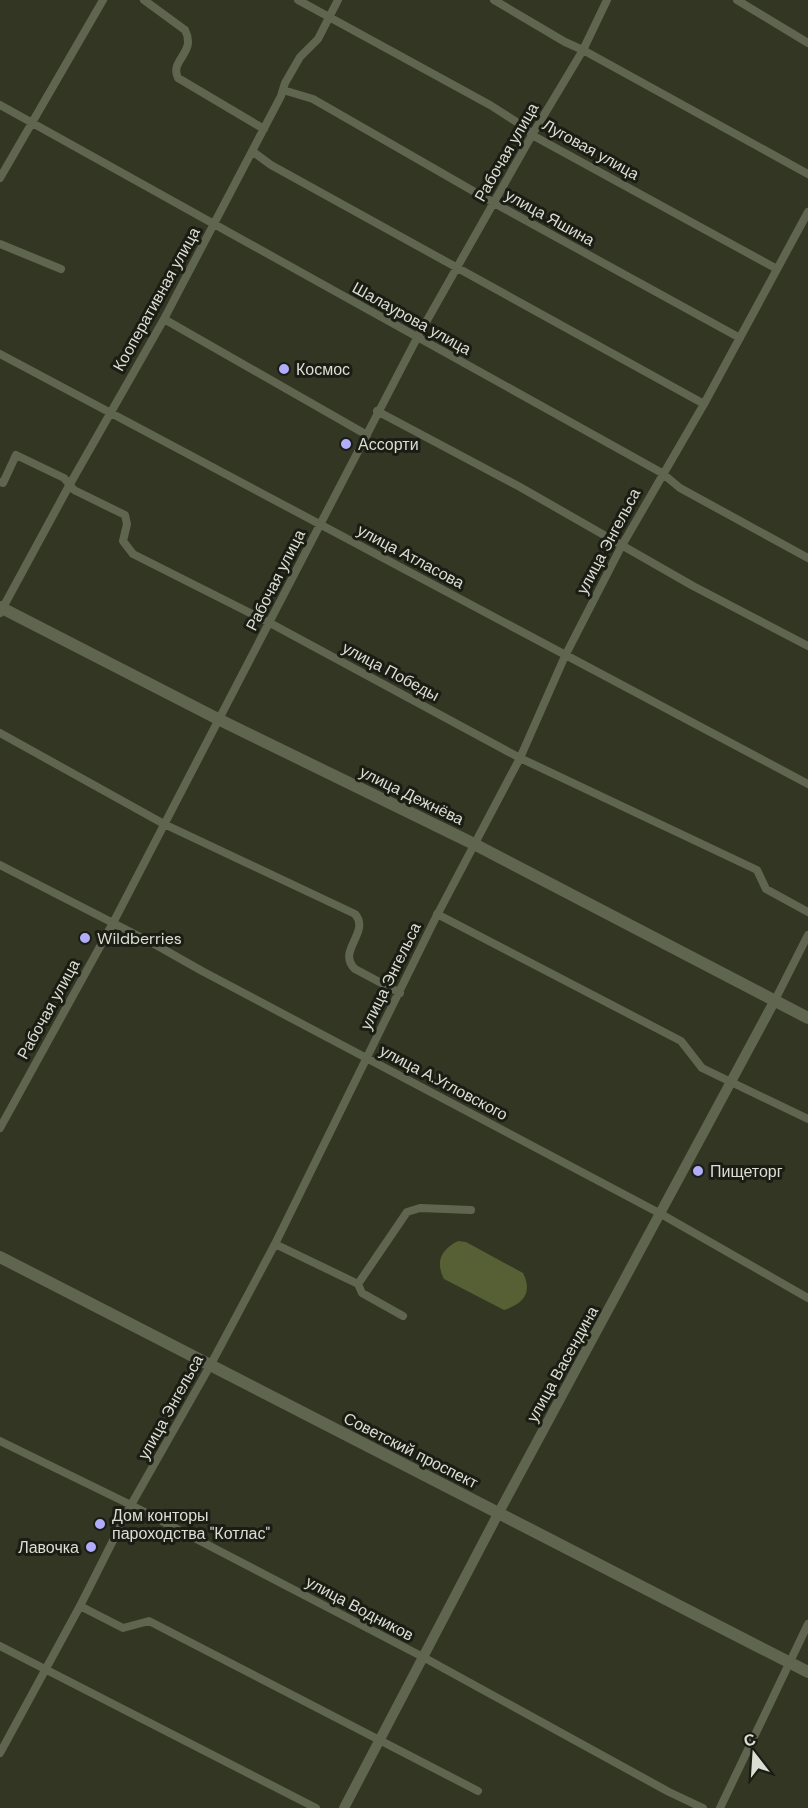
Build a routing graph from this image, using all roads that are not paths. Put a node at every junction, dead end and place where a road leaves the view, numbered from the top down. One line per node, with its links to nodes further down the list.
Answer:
1 (103, 0): 13 (street)
2 (144, 0): 14 (street)
3 (298, 0): 8 (street, Луговая улица)
4 (338, 0): 8 (street, Кооперативная улица)
5 (494, 0): 10 (street)
6 (607, 0): 10 (street, Рабочая улица)
7 (737, 0): 9 (street)
8 (330, 17): 11 (street, Кооперативная улица); 15 (street, Луговая улица)
9 (808, 44)
10 (583, 50): 15 (street, Рабочая улица); 17 (street)
11 (283, 90): 14 (street, Кооперативная улица); 19 (street, улица Яшина)
12 (0, 105): 13 (street, Шалаурова улица)
13 (32, 123): 18 (street); 21 (street, Шалаурова улица)
14 (264, 129): 16 (street, Кооперативная улица)
15 (532, 135): 19 (street, Рабочая улица); 25 (street, Луговая улица)
16 (252, 151): 21 (street, Кооперативная улица); 23 (street)
17 (808, 174)
18 (0, 178)
19 (494, 203): 23 (street, Рабочая улица); 28 (street, улица Яшина)
20 (808, 212): 25 (street, улица Энгельса)
21 (213, 225): 26 (street, Кооперативная улица); 27 (street, Шалаурова улица)
22 (0, 244): 24 (street)
23 (458, 268): 27 (street, Рабочая улица); 30 (street)
24 (61, 269)
25 (777, 269): 28 (street, улица Энгельса)
26 (164, 319): 32 (street, Кооперативная улица); 33 (street)
27 (417, 338): 31 (street, Рабочая улица); 34 (street, Шалаурова улица)
28 (740, 338): 30 (street, улица Энгельса)
29 (0, 354): 32 (street, улица Атласова)
30 (704, 404): 34 (street, улица Энгельса)
31 (377, 411): 33 (street, Рабочая улица); 38 (street)
32 (111, 412): 36 (street, Кооперативная улица); 37 (street, улица Атласова)
33 (367, 435): 37 (street, Рабочая улица)
34 (662, 474): 38 (street, улица Энгельса); 39 (street, Шалаурова улица)
35 (0, 482): 36 (street, улица Победы)
36 (70, 484): 40 (street, Кооперативная улица); 41 (street, улица Победы)
37 (320, 524): 41 (street, Рабочая улица); 43 (street, улица Атласова)
38 (621, 547): 42 (street); 43 (street, улица Энгельса)
39 (808, 558)
40 (1, 610): 44 (main road, улица Дежнёва)
41 (270, 623): 44 (street, Рабочая улица); 46 (street, улица Победы)
42 (808, 646)
43 (565, 656): 46 (street, улица Энгельса); 47 (street, улица Атласова)
44 (220, 720): 48 (street, Рабочая улица); 49 (main road, улица Дежнёва)
45 (0, 733): 48 (street)
46 (520, 758): 49 (street, улица Энгельса); 51 (street, улица Победы)
47 (808, 784)
48 (164, 824): 53 (street, Рабочая улица); 55 (street)
49 (474, 844): 52 (street, улица Энгельса); 56 (main road, улица Дежнёва)
50 (0, 865): 53 (street, улица А.Угловского)
51 (808, 912)
52 (437, 914): 55 (street, улица Энгельса); 59 (street)
53 (113, 923): 58 (street, улица А.Угловского); 61 (street, Рабочая улица)
54 (808, 935): 56 (street, улица Васендина)
55 (400, 993): 58 (street, улица Энгельса)
56 (775, 1000): 57 (main road, улица Дежнёва); 59 (street, улица Васендина)
57 (808, 1018)
58 (367, 1058): 63 (street, улица А.Угловского); 64 (street, улица Энгельса)
59 (731, 1082): 60 (street); 63 (street, улица Васендина)
60 (808, 1119)
61 (0, 1128)
62 (471, 1210): 66 (street)
63 (661, 1214): 67 (street, улица А.Угловского); 72 (street, улица Васендина)
64 (275, 1244): 66 (street); 69 (street, улица Энгельса)
65 (0, 1257): 69 (main road, Советский проспект)
66 (358, 1284): 68 (street)
67 (808, 1298)
68 (403, 1316)
69 (211, 1364): 71 (street, улица Энгельса); 72 (main road, Советский проспект)
70 (0, 1441): 71 (street, улица Водников)
71 (131, 1505): 73 (street, улица Энгельса); 76 (street, улица Водников)
72 (498, 1514): 76 (street, улица Васендина); 77 (main road, Советский проспект)
73 (80, 1606): 78 (street, улица Энгельса); 80 (street)
74 (808, 1623): 77 (street)
75 (0, 1646): 78 (street)
76 (423, 1657): 80 (street, улица Васендина); 85 (street, улица Водников)
77 (789, 1663): 79 (main road, Советский проспект); 86 (street)
78 (45, 1670): 81 (street, улица Энгельса); 83 (street)
79 (808, 1672)
80 (378, 1740): 82 (street); 84 (street, улица Васендина)
81 (0, 1753)
82 (478, 1791)
83 (316, 1808)
84 (344, 1808)
85 (703, 1808)
86 (720, 1808)

